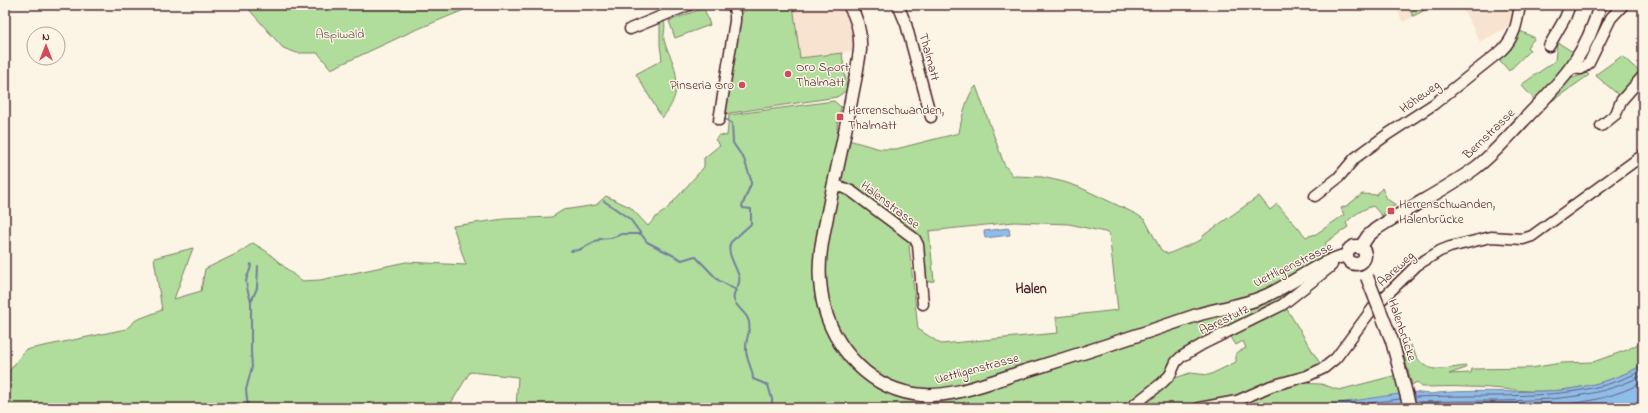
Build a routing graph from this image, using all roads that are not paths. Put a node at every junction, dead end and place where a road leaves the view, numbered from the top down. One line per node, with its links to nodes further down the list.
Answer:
1 (733, 5): 14 (street)
2 (849, 5): 17 (main road, Uettligenstrasse)
3 (898, 5): 13 (street, Thalmatt)
4 (1520, 5): 18 (street, Höheweg)
5 (1570, 5): 10 (street)
6 (1600, 5): 11 (main road, Bernstrasse)
7 (1623, 5): 11 (street)
8 (685, 6): 9 (street)
9 (630, 30)
10 (1549, 46)
11 (1574, 69): 19 (main road, Bernstrasse)
12 (1643, 76): 15 (street)
13 (931, 117)
14 (719, 120)
15 (1601, 126)
16 (1643, 155): 25 (street, Aareweg)
17 (834, 184): 21 (main road, Uettligenstrasse); 23 (street, Halenstrasse)
18 (1315, 196)
19 (1360, 248): 20 (main road); 22 (main road)
20 (1347, 255): 21 (main road, Uettligenstrasse); 22 (main road)
21 (1332, 260): 24 (street, Aarestutz)
22 (1360, 263): 26 (main road, Halenbrücke, bridge)
23 (923, 304)
24 (1130, 408)
25 (1199, 408)
26 (1410, 408)

